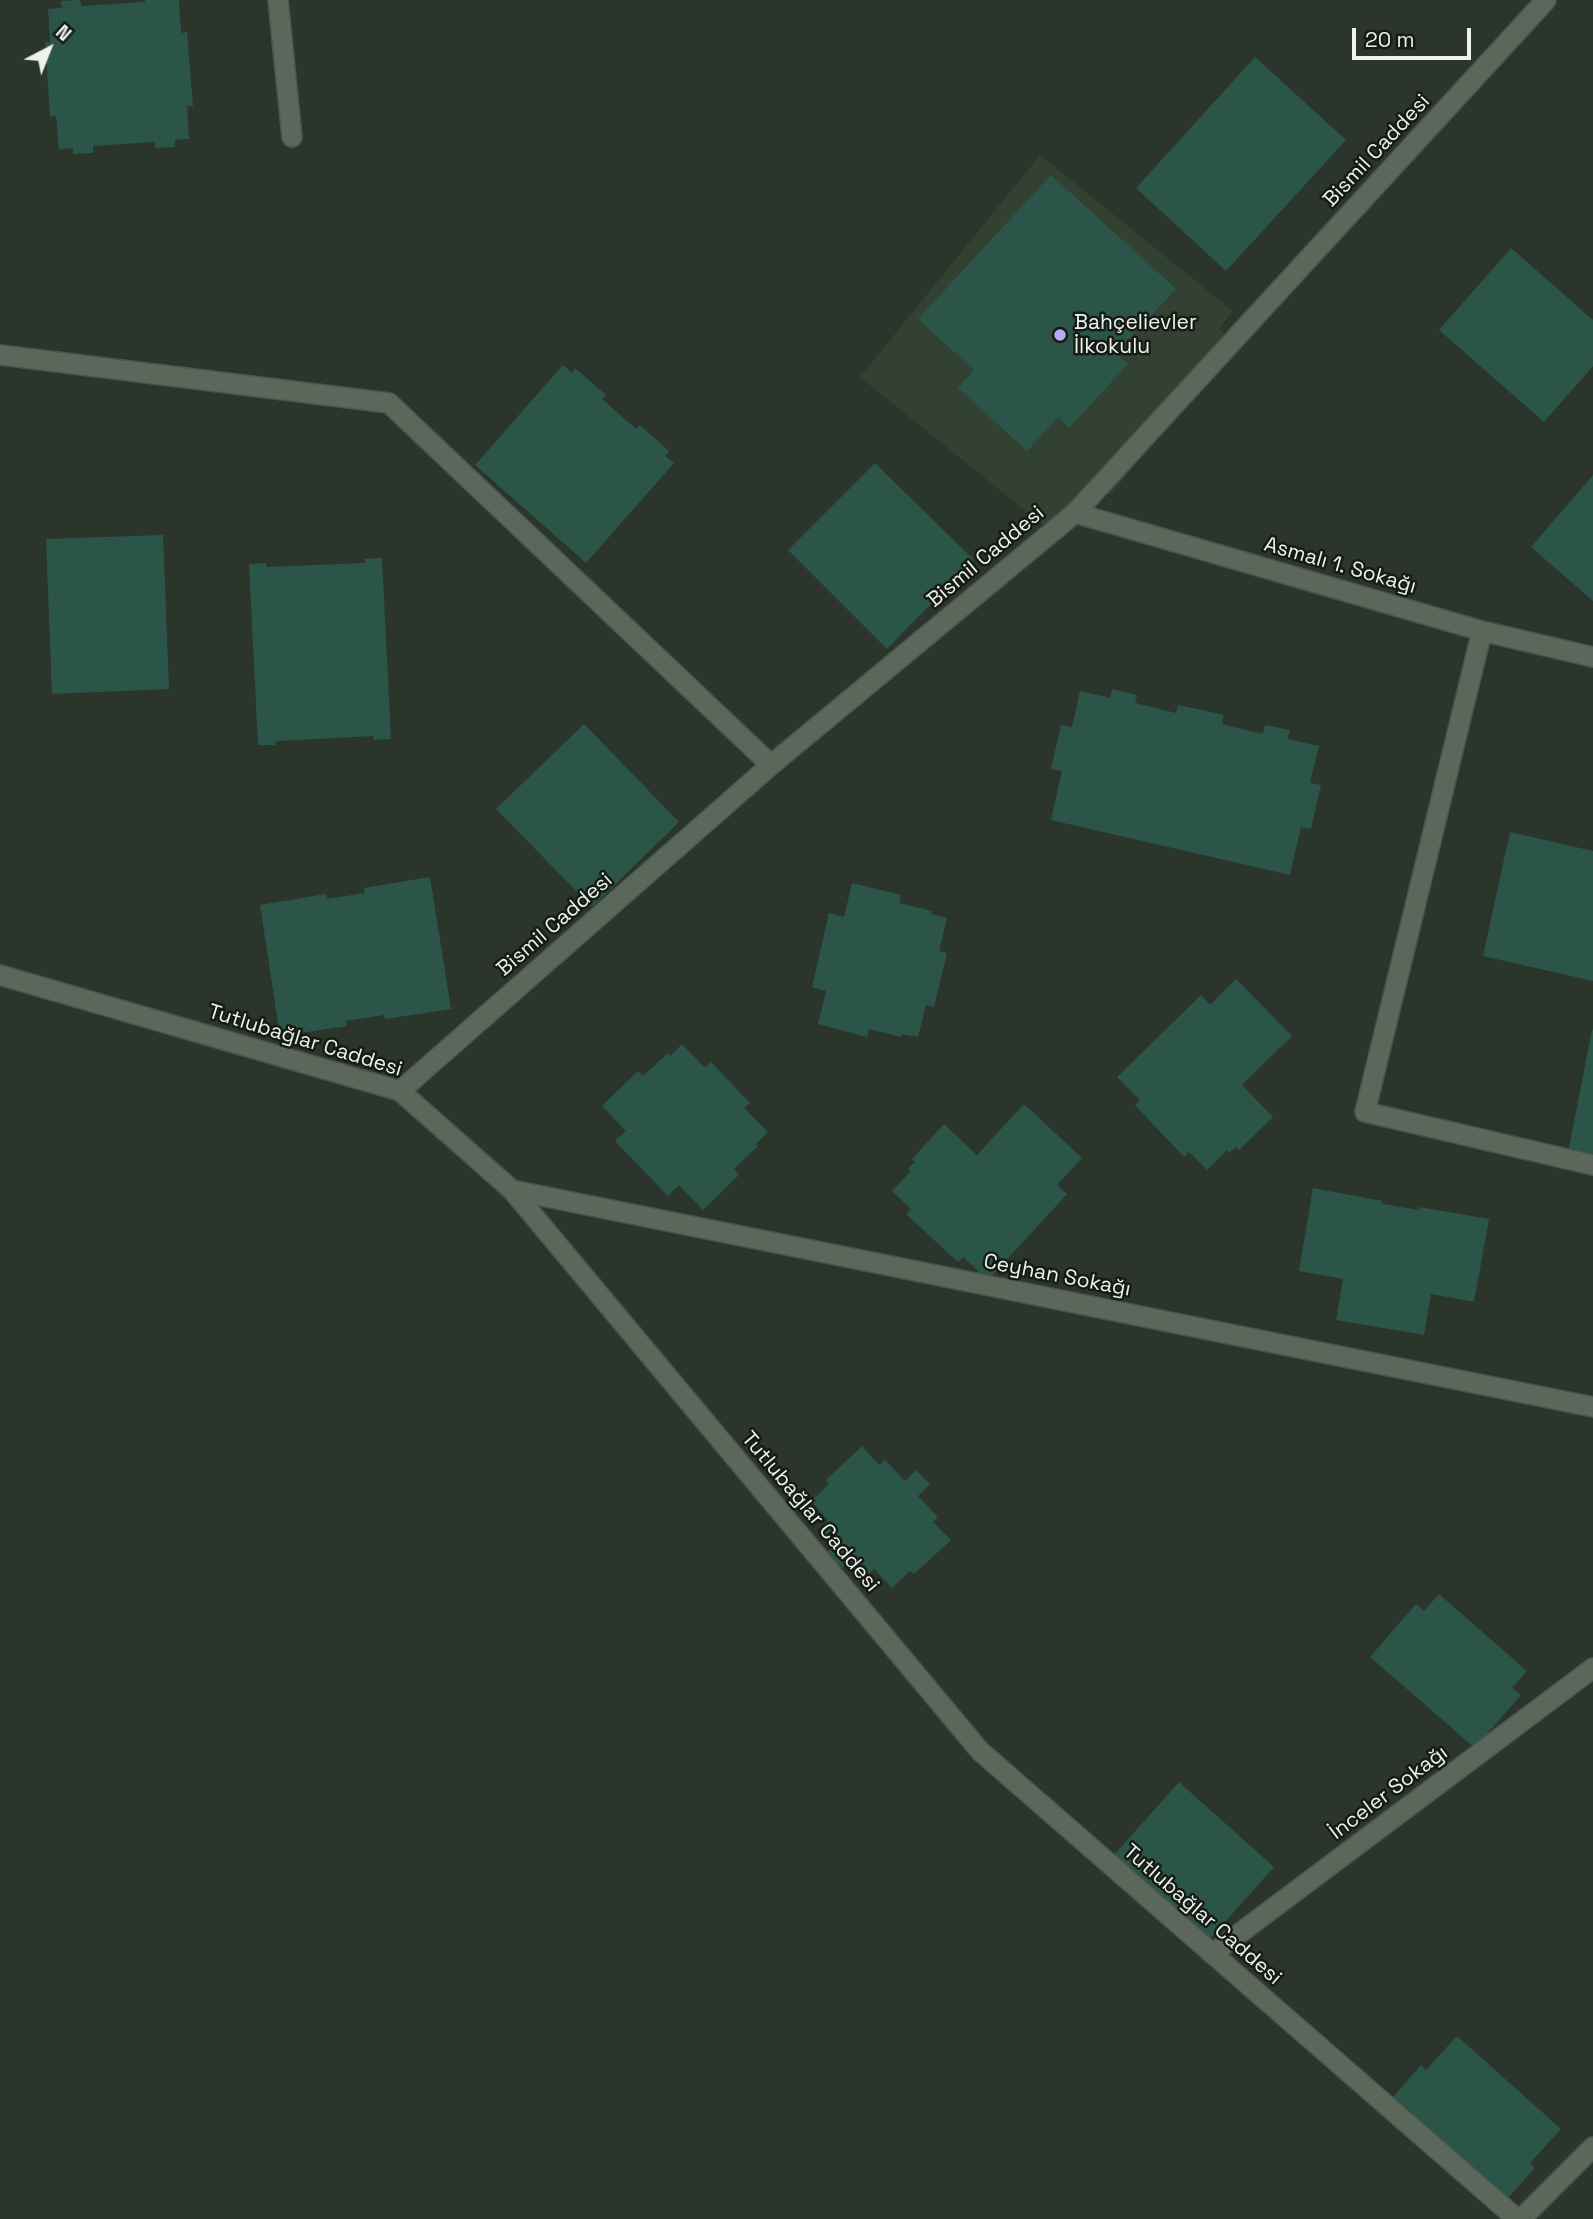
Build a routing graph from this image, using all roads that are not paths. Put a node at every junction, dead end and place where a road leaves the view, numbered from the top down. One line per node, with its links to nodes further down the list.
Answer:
1 (278, 0): 3 (street)
2 (1546, 0): 5 (street, Bismil Caddesi)
3 (292, 137)
4 (0, 355): 8 (street)
5 (1075, 513): 6 (street, Asmalı 1. Sokağı); 8 (street, Bismil Caddesi)
6 (1482, 631): 7 (street, Asmalı 1. Sokağı); 11 (street)
7 (1593, 657)
8 (771, 765): 10 (street, Bismil Caddesi)
9 (0, 975): 10 (street, Tutlubağlar Caddesi)
10 (400, 1091): 12 (street, Tutlubağlar Caddesi)
11 (1593, 1165)
12 (512, 1190): 13 (street, Ceyhan Sokağı); 15 (street, Tutlubağlar Caddesi)
13 (1593, 1407)
14 (1593, 1668): 15 (street, İnceler Sokağı)
15 (1212, 1954): 17 (street, Tutlubağlar Caddesi)
16 (1593, 2147): 17 (street)
17 (1519, 2219)

